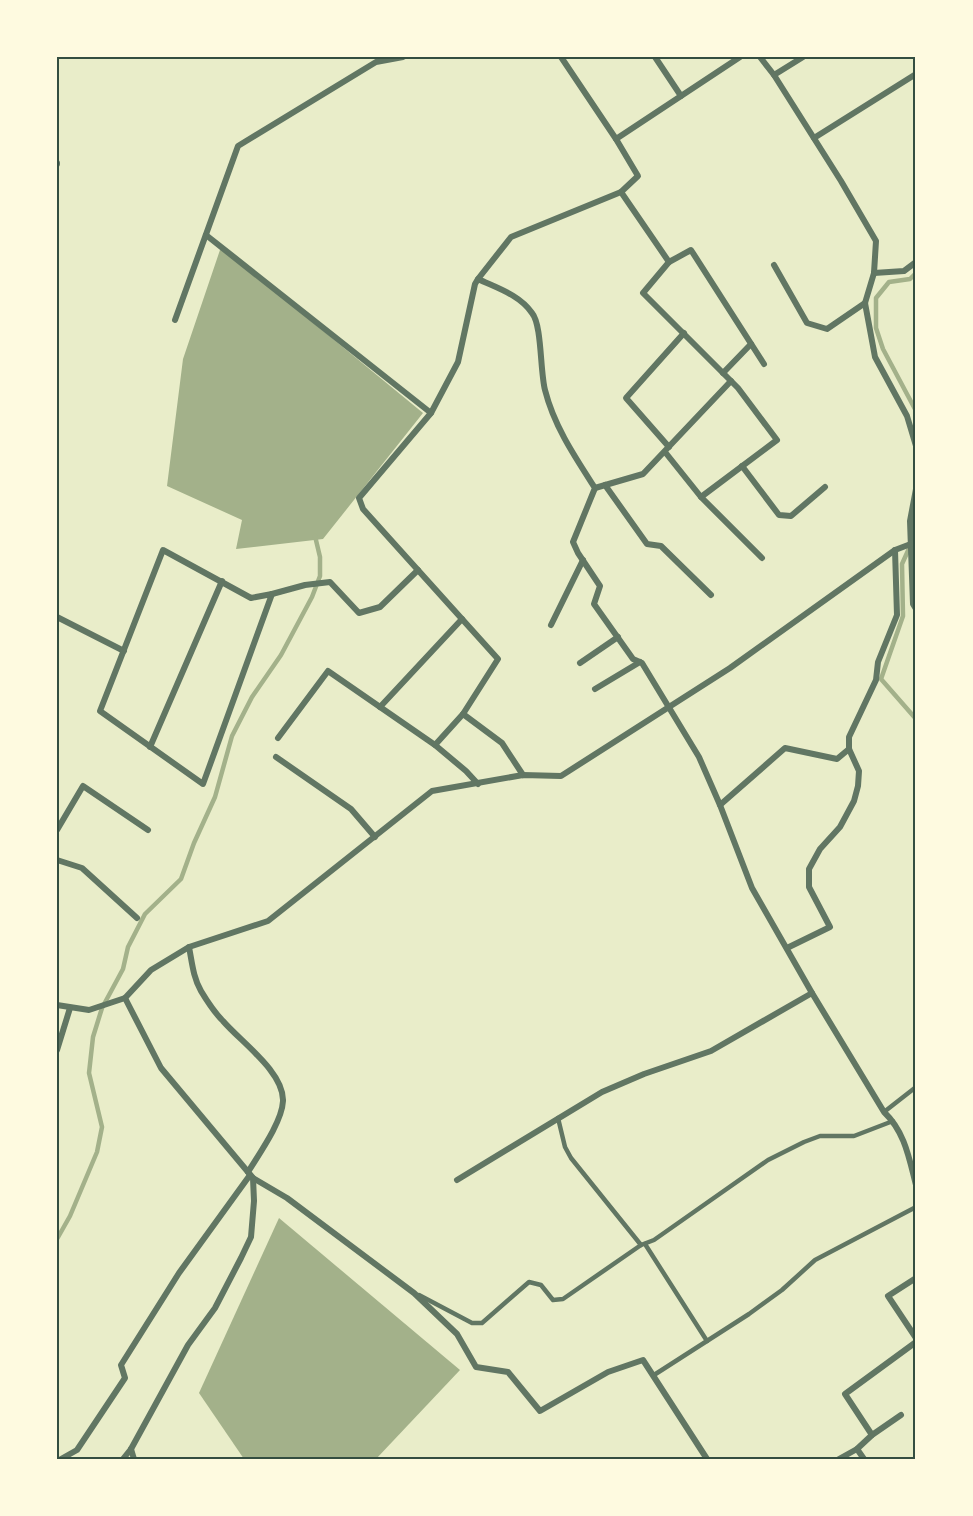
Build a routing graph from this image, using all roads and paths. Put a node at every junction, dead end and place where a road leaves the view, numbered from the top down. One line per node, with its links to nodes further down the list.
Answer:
1 (404, 57): 13 (street)
2 (561, 57): 11 (street)
3 (655, 57): 9 (street)
4 (740, 57): 9 (street)
5 (760, 57): 8 (street)
6 (803, 57): 8 (street)
7 (916, 74): 10 (street)
8 (774, 75): 10 (street)
9 (681, 96): 11 (street)
10 (814, 138): 17 (street)
11 (616, 139): 12 (street)
12 (621, 192): 14 (street); 18 (street)
13 (206, 235): 20 (street); 26 (street)
14 (669, 262): 21 (street); 22 (street)
15 (916, 262): 17 (street)
16 (774, 265): 19 (street)
17 (874, 273): 19 (street)
18 (478, 279): 26 (street); 32 (street)
19 (865, 303): 27 (street)
20 (175, 320)
21 (684, 333): 24 (street); 28 (street)
22 (751, 344): 23 (street); 24 (street)
23 (764, 364)
24 (723, 373): 25 (street)
25 (732, 381): 28 (street); 29 (street)
26 (431, 413): 39 (street)
27 (916, 446)
28 (667, 450): 30 (street); 34 (street)
29 (742, 466): 31 (street); 34 (street)
30 (605, 485): 32 (street); 42 (street)
31 (825, 487)
32 (595, 488): 38 (street)
33 (916, 489): 35 (street)
34 (701, 497): 37 (street)
35 (914, 543): 36 (street); 43 (street)
36 (895, 550): 52 (street); 58 (street)
37 (762, 558)
38 (583, 560): 46 (street); 47 (street)
39 (418, 570): 41 (street); 45 (street)
40 (222, 581): 41 (street); 48 (street); 57 (street)
41 (272, 594): 57 (street)
42 (711, 595)
43 (916, 609)
44 (57, 617): 48 (street)
45 (462, 619): 53 (street); 54 (street)
46 (551, 625)
47 (618, 638): 49 (street); 50 (street)
48 (124, 651): 57 (street)
49 (640, 662): 51 (street); 52 (street)
50 (580, 663)
51 (596, 689)
52 (670, 706): 60 (street); 62 (street)
53 (380, 707): 55 (street); 56 (street)
54 (463, 714): 56 (street); 60 (street)
55 (278, 738)
56 (435, 745): 61 (street)
57 (150, 747)
58 (849, 749): 62 (street); 69 (street)
59 (276, 757): 65 (street)
60 (523, 775): 61 (street)
61 (478, 784): 65 (street)
62 (720, 805): 69 (street)
63 (57, 830): 64 (street)
64 (148, 830)
65 (375, 837): 68 (street)
66 (57, 860): 67 (street)
67 (137, 918)
68 (189, 946): 71 (street); 79 (street)
69 (787, 948): 70 (street)
70 (812, 993): 76 (street); 77 (street)
71 (125, 998): 73 (street); 79 (street)
72 (57, 1005): 73 (street)
73 (70, 1008): 74 (street)
74 (57, 1050)
75 (916, 1087): 76 (lane)
76 (884, 1112): 78 (street)
77 (558, 1118): 80 (street); 83 (lane)
78 (893, 1121): 81 (street); 83 (lane)
79 (250, 1175): 85 (street); 91 (street); 93 (street)
80 (457, 1180)
81 (916, 1185)
82 (916, 1207): 87 (lane)
83 (643, 1244): 85 (lane); 87 (lane)
84 (916, 1278): 86 (street)
85 (414, 1293): 88 (street)
86 (916, 1340): 90 (street)
87 (707, 1341): 88 (lane)
88 (654, 1375): 96 (street)
89 (902, 1414): 90 (street)
90 (872, 1435): 92 (street)
91 (130, 1449): 94 (street); 95 (street)
92 (857, 1449): 97 (street); 98 (street)
93 (61, 1459)
94 (123, 1459)
95 (134, 1459)
96 (707, 1459)
97 (839, 1459)
98 (864, 1459)

